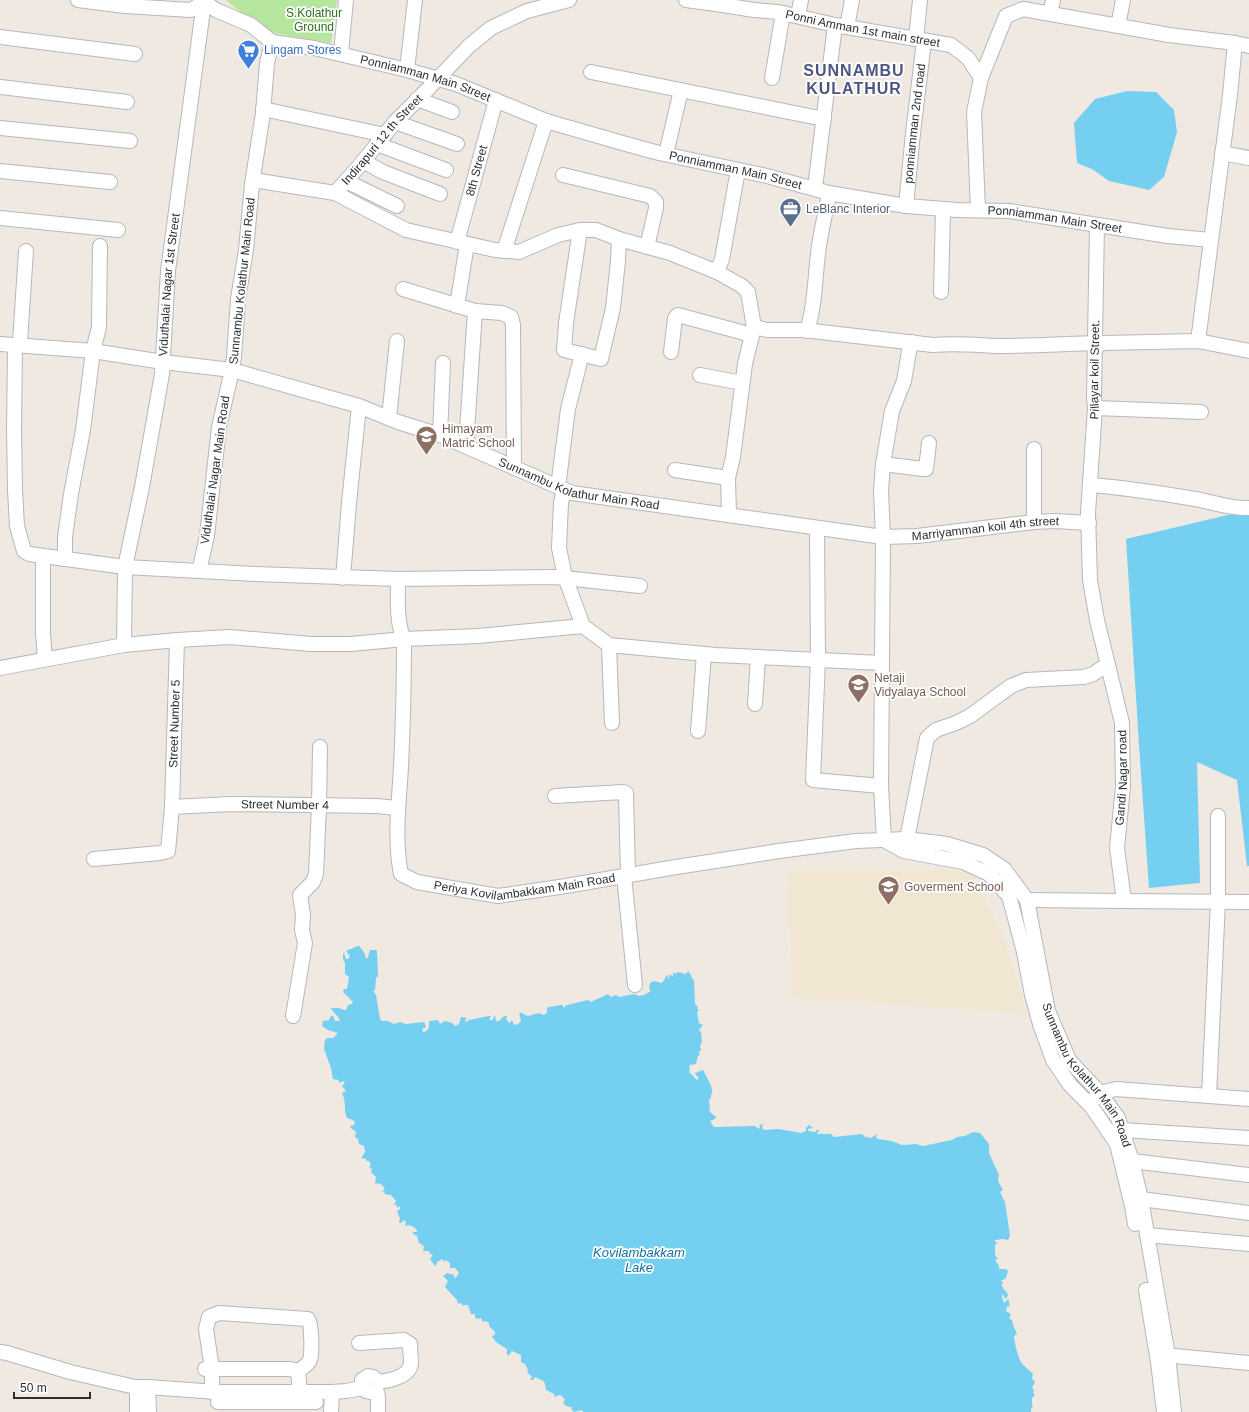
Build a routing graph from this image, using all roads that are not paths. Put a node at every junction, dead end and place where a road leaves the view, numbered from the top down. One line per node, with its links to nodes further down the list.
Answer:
1 (78, 0): 12 (street)
2 (346, 0): 24 (street)
3 (415, 0): 26 (street)
4 (569, 0): 28 (street, Indirapuri 12 th Street)
5 (686, 0): 13 (street)
6 (801, 0): 16 (street)
7 (852, 0): 17 (street)
8 (920, 0): 20 (street, ponniamman 2nd road)
9 (1053, 0): 15 (street)
10 (1123, 0): 18 (street)
11 (204, 1): 12 (street); 21 (street); 92 (street, Viduthalai Nagar 1st Street)
12 (126, 3)
13 (722, 3): 14 (street, Ponni Amman 1st main street)
14 (783, 13): 16 (street, Ponni Amman 1st main street); 29 (street)
15 (1050, 14): 18 (street); 30 (street)
16 (798, 16): 17 (street, Ponni Amman 1st main street)
17 (841, 26): 20 (street, Ponni Amman 1st main street); 38 (street)
18 (1118, 26): 22 (street)
19 (0, 37): 25 (street)
20 (920, 40): 30 (street, Ponni Amman 1st main street); 61 (street, ponniamman 2nd road)
21 (272, 42): 24 (street, Ponniamman Main Street); 36 (street, Sunnambu Kolathur Main Road)
22 (1235, 43): 23 (street); 45 (street)
23 (1249, 46)
24 (340, 53): 26 (street, Ponniamman Main Street)
25 (135, 54)
26 (407, 70): 28 (street, Ponniamman Main Street)
27 (591, 72): 32 (street)
28 (437, 78): 33 (street, Indirapuri 12 th Street); 34 (street, Ponniamman Main Street)
29 (772, 78)
30 (981, 78): 63 (street)
31 (0, 87): 35 (street)
32 (681, 90): 38 (street); 46 (street)
33 (417, 99): 37 (street); 40 (street, Indirapuri 12 th Street)
34 (496, 100): 39 (street, Ponniamman Main Street); 70 (street, 8th Street)
35 (127, 102)
36 (263, 109): 42 (street); 53 (street, Sunnambu Kolathur Main Road)
37 (452, 112)
38 (824, 118): 56 (street)
39 (546, 121): 46 (street, Ponniamman Main Street); 74 (street)
40 (395, 122): 42 (street, Indirapuri 12 th Street); 44 (street)
41 (0, 128): 43 (street)
42 (381, 139): 48 (street, Indirapuri 12 th Street); 49 (street)
43 (130, 141)
44 (457, 144)
45 (1222, 153): 47 (street); 69 (street)
46 (666, 154): 50 (street, Ponniamman Main Street)
47 (1249, 158)
48 (363, 161): 54 (street, Indirapuri 12 th Street); 59 (street)
49 (446, 170)
50 (738, 170): 56 (street, Ponniamman Main Street); 75 (street)
51 (0, 171): 55 (street)
52 (564, 175): 72 (street)
53 (253, 180): 57 (street); 94 (street, Sunnambu Kolathur Main Road)
54 (346, 181): 57 (street, Indirapuri 12 th Street); 60 (street)
55 (110, 182)
56 (815, 188): 58 (street, Ponniamman Main Street)
57 (335, 193): 70 (street)
58 (829, 193): 61 (street, Ponniamman Main Street); 81 (street)
59 (440, 194)
60 (397, 206)
61 (906, 206): 62 (street, Ponniamman Main Street)
62 (943, 209): 63 (street, Ponniamman Main Street); 77 (street)
63 (978, 210): 65 (street, Ponniamman Main Street)
64 (0, 218): 66 (street)
65 (1096, 225): 69 (street, Ponniamman Main Street); 87 (street, Pillayar koil Street.)
66 (118, 230)
67 (580, 230): 68 (street); 74 (street); 91 (street)
68 (619, 239): 72 (street); 91 (street)
69 (1210, 240): 82 (street)
70 (462, 243): 74 (street); 78 (street, 8th Street)
71 (100, 246): 88 (street)
72 (647, 247): 75 (street)
73 (26, 251): 86 (street)
74 (504, 251)
75 (716, 272): 80 (street)
76 (403, 289): 78 (street)
77 (941, 292)
78 (457, 306): 79 (street)
79 (475, 311): 103 (street); 106 (street)
80 (753, 331): 81 (street); 90 (street); 96 (street)
81 (808, 331): 84 (street)
82 (1198, 340): 87 (street); 89 (street)
83 (397, 341): 100 (street)
84 (912, 342): 87 (street); 105 (street)
85 (0, 344): 86 (street)
86 (17, 345): 88 (street); 117 (street)
87 (1096, 345): 98 (street, Pillayar koil Street.)
88 (93, 351): 92 (street); 118 (street)
89 (1249, 351)
90 (671, 352)
91 (582, 354): 110 (street)
92 (163, 362): 94 (street); 119 (street, Viduthalai Nagar 1st Street)
93 (444, 363): 101 (street)
94 (232, 370): 97 (street, Sunnambu Kolathur Main Road); 120 (street, Viduthalai Nagar Main Road)
95 (700, 376): 96 (street)
96 (742, 383): 108 (street)
97 (359, 406): 100 (street, Sunnambu Kolathur Main Road); 122 (street)
98 (1095, 408): 99 (street); 109 (street, Pillayar koil Street.)
99 (1201, 412)
100 (389, 418): 101 (street, Sunnambu Kolathur Main Road)
101 (440, 435): 103 (street, Sunnambu Kolathur Main Road)
102 (929, 443): 105 (street)
103 (466, 446): 106 (street, Sunnambu Kolathur Main Road)
104 (1034, 449): 114 (street)
105 (883, 464): 116 (street)
106 (514, 468): 110 (street, Sunnambu Kolathur Main Road)
107 (675, 470): 108 (street)
108 (728, 478): 112 (street)
109 (1091, 485): 111 (street); 113 (street, Pillayar koil Street.)
110 (561, 488): 112 (street, Sunnambu Kolathur Main Road); 121 (street)
111 (1249, 508)
112 (729, 515): 115 (street, Sunnambu Kolathur Main Road)
113 (1088, 518): 114 (street, Marriyamman koil 4th street); 135 (street, Gandi Nagar road)
114 (1034, 522): 116 (street, Marriyamman koil 4th street)
115 (817, 528): 116 (street, Sunnambu Kolathur Main Road); 133 (street)
116 (883, 537): 134 (street)
117 (43, 556): 118 (street); 132 (street)
118 (65, 559): 119 (street)
119 (125, 566): 120 (street); 128 (street, Viduthalai Nagar 1st Street)
120 (199, 571): 122 (street)
121 (565, 577): 123 (street); 124 (street); 125 (street)
122 (343, 578): 123 (street)
123 (398, 579): 126 (street, Periya Kovilambakkam Main Road)
124 (640, 586)
125 (583, 626): 126 (street); 129 (street)
126 (404, 639): 127 (street); 145 (street, Periya Kovilambakkam Main Road)
127 (177, 640): 128 (street); 144 (street, Street Number 5)
128 (124, 645): 132 (street)
129 (609, 645): 130 (street); 138 (street)
130 (704, 654): 131 (street); 139 (street)
131 (758, 657): 133 (street); 137 (street)
132 (45, 659): 136 (street)
133 (818, 659): 134 (street); 141 (street)
134 (882, 662): 141 (street)
135 (1108, 664): 147 (street); 152 (street, Gandi Nagar road)
136 (0, 668)
137 (755, 704)
138 (612, 723)
139 (698, 731)
140 (320, 747): 143 (street)
141 (881, 786): 148 (street)
142 (555, 796): 150 (street)
143 (319, 806): 144 (street, Street Number 4); 145 (street, Street Number 4); 156 (street)
144 (172, 807): 149 (street, Street Number 5)
145 (397, 808): 150 (street, Periya Kovilambakkam Main Road)
146 (1218, 816): 153 (street)
147 (907, 839): 148 (street, Sunnambu Kolathur Main Road); 151 (street, Sunnambu Kolathur Main Road)
148 (884, 840): 150 (street, Periya Kovilambakkam Main Road); 160 (street, Sunnambu Kolathur Main Road)
149 (94, 859)
150 (626, 875): 155 (street)
151 (1027, 900): 152 (street); 157 (street, Sunnambu Kolathur Main Road)
152 (1124, 901): 153 (street)
153 (1218, 901): 154 (street); 158 (street)
154 (1249, 902)
155 (635, 985)
156 (293, 1016)
157 (1100, 1093): 158 (street); 160 (street); 161 (street, Sunnambu Kolathur Main Road)
158 (1209, 1096): 159 (street)
159 (1249, 1099)
160 (1089, 1104): 171 (street, Sunnambu Kolathur Main Road)
161 (1122, 1130): 162 (street); 163 (street, Sunnambu Kolathur Main Road)
162 (1249, 1138)
163 (1132, 1161): 164 (street); 165 (street, Sunnambu Kolathur Main Road)
164 (1249, 1174)
165 (1141, 1199): 166 (street); 167 (street, Sunnambu Kolathur Main Road)
166 (1249, 1212)
167 (1147, 1235): 168 (street); 171 (street, Sunnambu Kolathur Main Road)
168 (1249, 1244)
169 (358, 1343): 175 (street)
170 (0, 1352): 176 (street)
171 (1163, 1357): 172 (street); 183 (street, Sunnambu Kolathur Main Road); 184 (street, Sunnambu Kolathur Main Road)
172 (1249, 1363)
173 (208, 1369): 174 (street); 174 (street); 178 (street)
174 (298, 1371): 177 (street)
175 (372, 1386): 179 (street); 182 (street)
176 (144, 1390): 178 (street); 178 (street); 180 (street); 181 (street)
177 (300, 1392): 178 (street); 179 (street)
178 (215, 1402): 179 (street)
179 (332, 1402)
180 (137, 1412)
181 (148, 1412)
182 (378, 1412)
183 (1164, 1412)
184 (1174, 1412)

